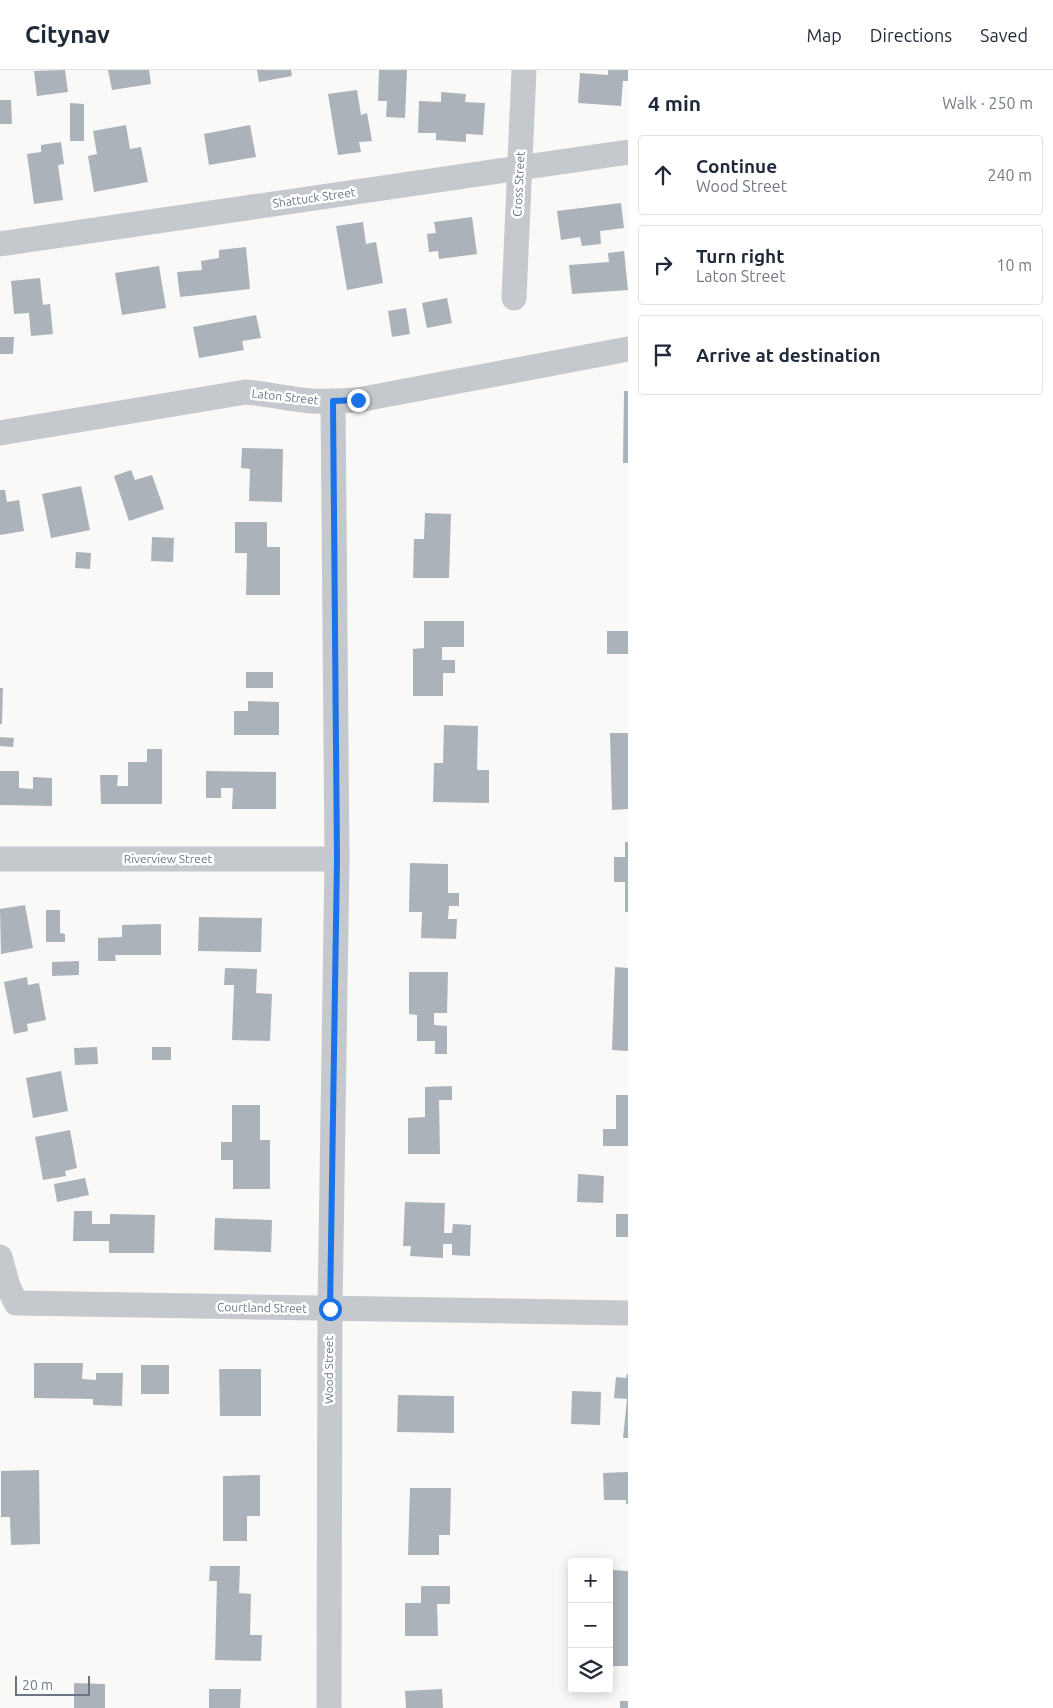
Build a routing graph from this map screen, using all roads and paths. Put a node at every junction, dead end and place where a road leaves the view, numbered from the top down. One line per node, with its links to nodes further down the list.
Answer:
1 (524, 70): 3 (street, Cross Street)
2 (628, 152): 3 (street, Shattuck Street)
3 (520, 168): 4 (street, Shattuck Street); 5 (street, Cross Street)
4 (0, 244)
5 (514, 298)
6 (628, 349): 7 (street, Laton Street)
7 (333, 401): 8 (street, Laton Street); 10 (street, Wood Street)
8 (0, 433)
9 (0, 859): 10 (street, Riverview Street)
10 (337, 859): 12 (street, Wood Street)
11 (0, 1257): 12 (street, Courtland Street)
12 (330, 1309): 13 (street, Courtland Street); 14 (street, Wood Street)
13 (628, 1313)
14 (328, 1708)

